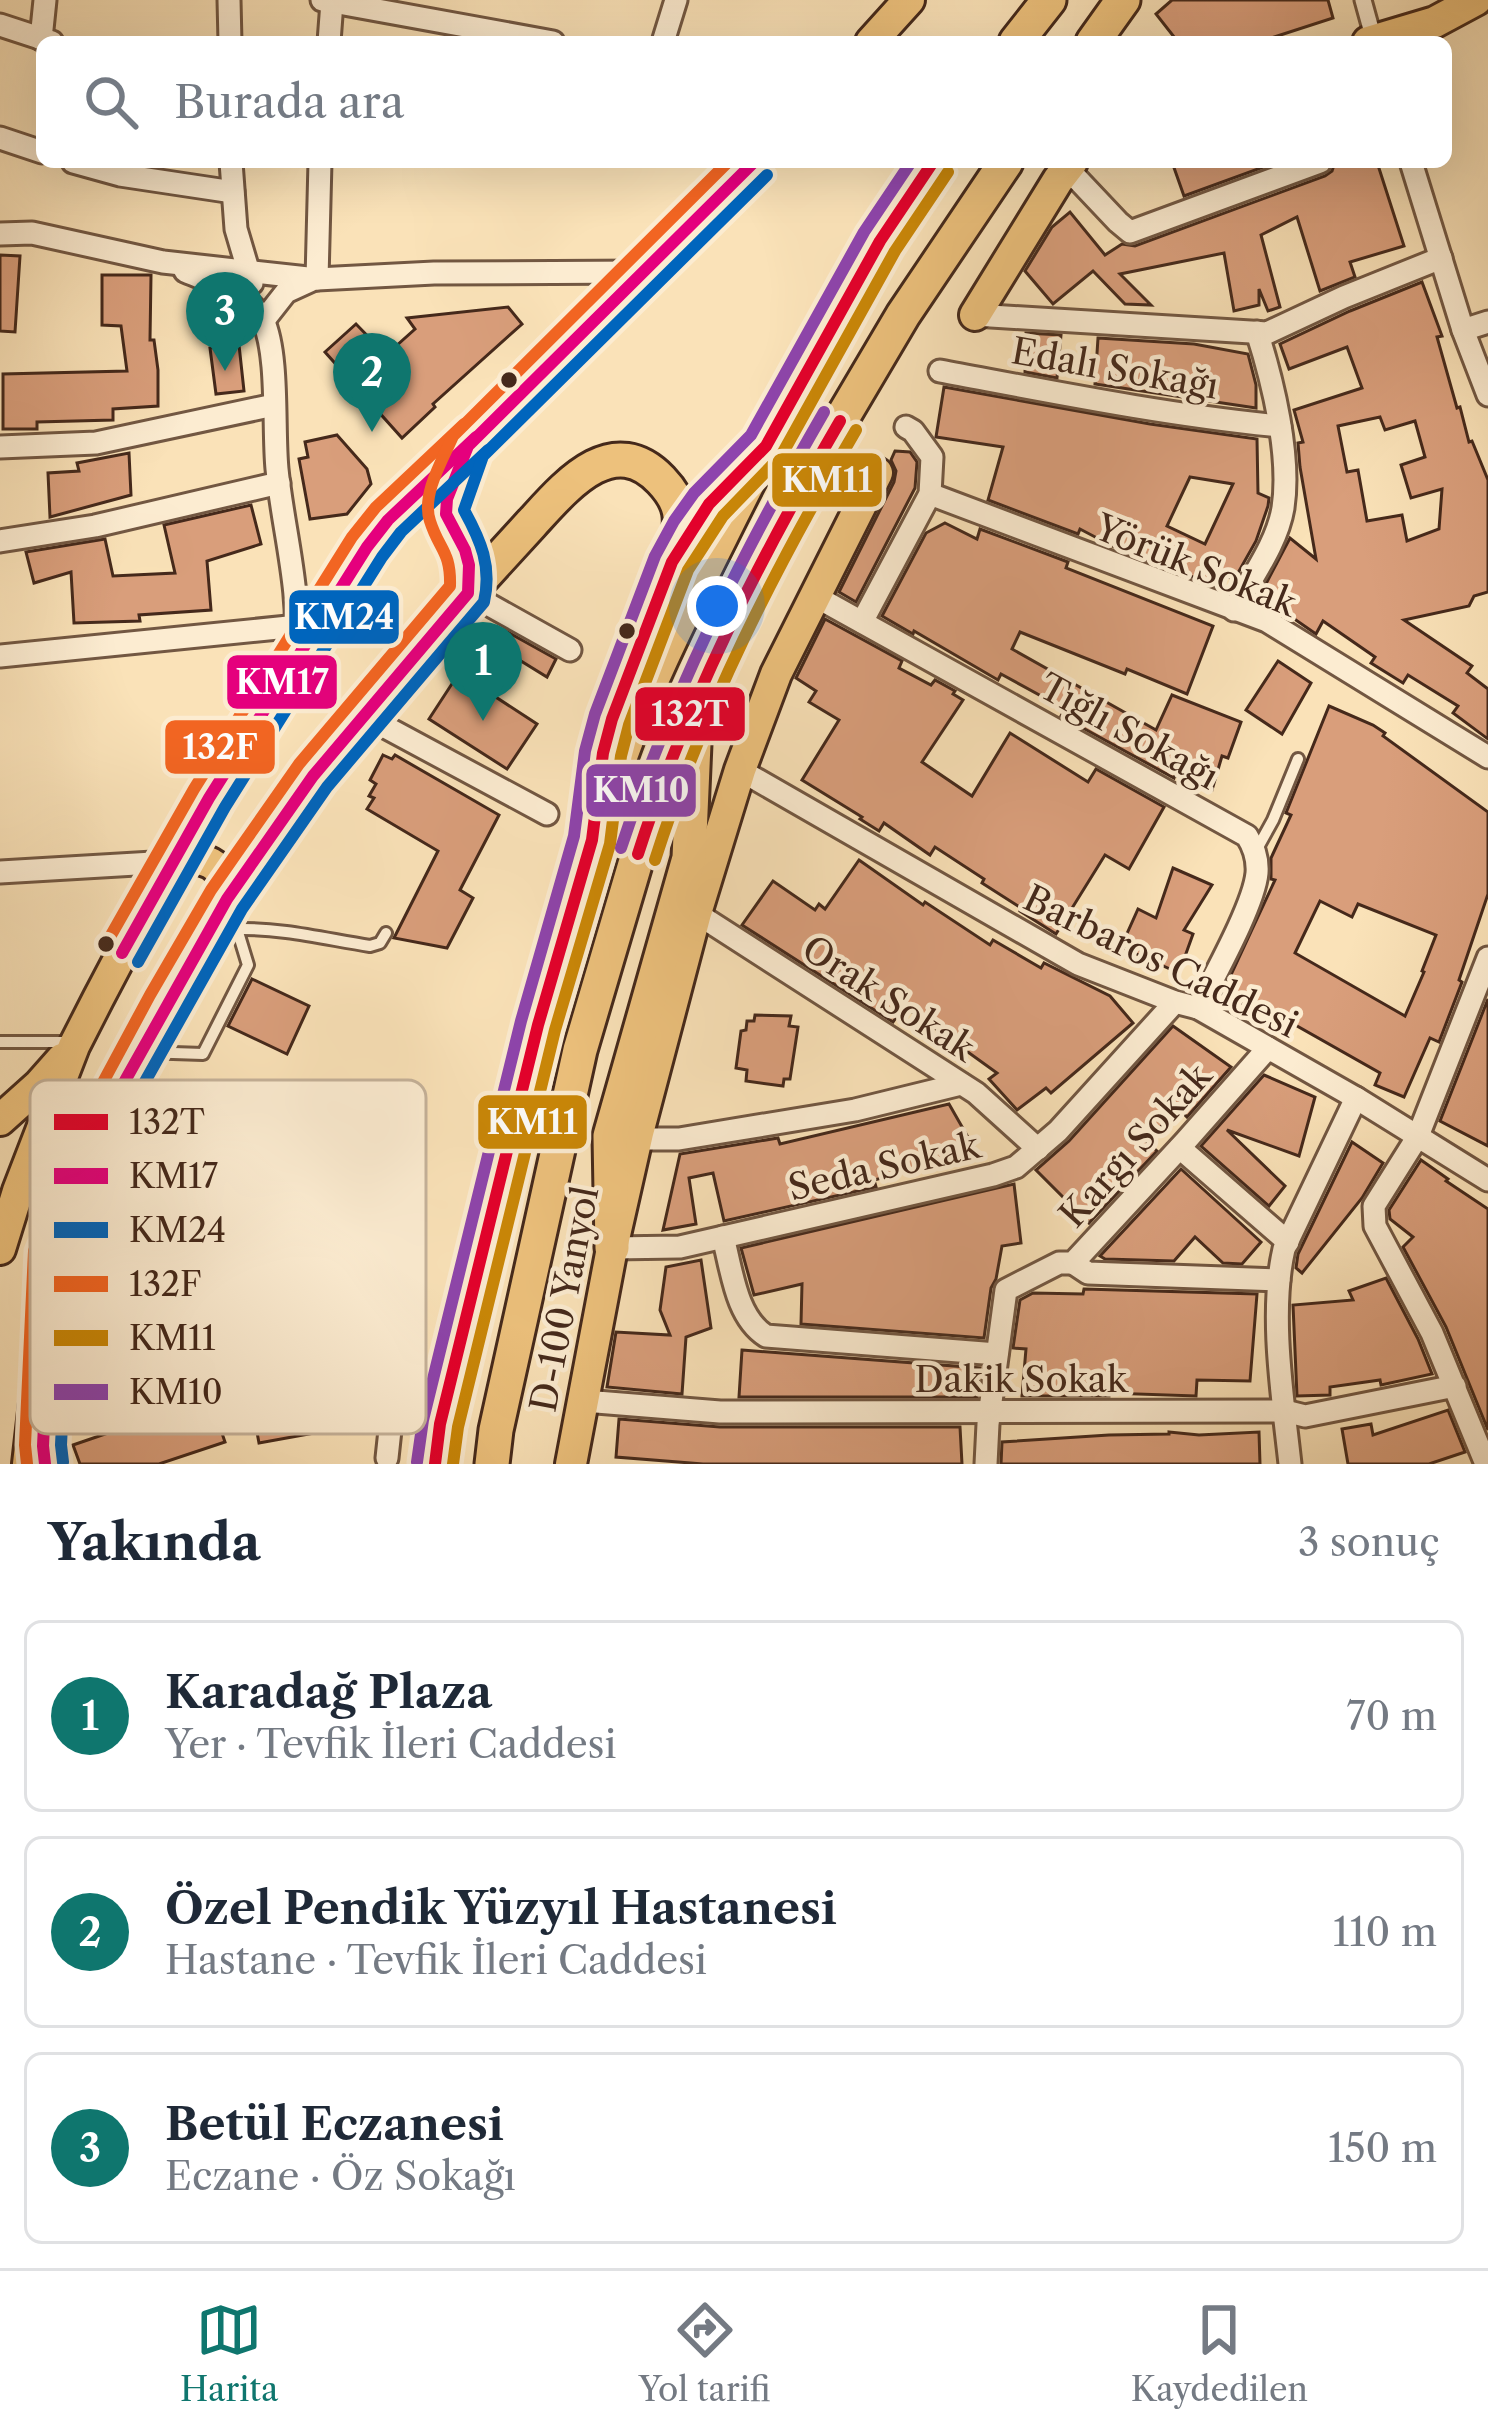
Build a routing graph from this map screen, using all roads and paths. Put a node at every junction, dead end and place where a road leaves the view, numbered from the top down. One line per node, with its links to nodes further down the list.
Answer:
1 (45, 0): 12 (street)
2 (229, 0): 13 (street)
3 (676, 0): 16 (street)
4 (909, 0): 17 (main road)
5 (1049, 0): 18 (highway)
6 (1123, 0): 19 (highway)
7 (1363, 0): 20 (street)
8 (1476, 0): 21 (main road)
9 (327, 1): 14 (street); 15 (street)
10 (1488, 15): 22 (main road)
11 (0, 25): 23 (street)
12 (46, 36)
13 (230, 36)
14 (329, 36)
15 (521, 36)
16 (665, 36)
17 (876, 36)
18 (1021, 36)
19 (1097, 36)
20 (1371, 36)
21 (1391, 36)
22 (1444, 36)
23 (36, 37)
24 (0, 138): 25 (street)
25 (36, 150)
26 (95, 168): 37 (street)
27 (231, 168): 37 (street)
28 (320, 168): 44 (street)
29 (724, 168): 38 (street)
30 (748, 168): 38 (main road)
31 (929, 168): 56 (highway)
32 (1002, 168): 73 (highway)
33 (1058, 168): 45 (main road)
34 (1068, 168): 35 (street)
35 (1305, 168)
36 (1413, 168): 40 (street)
37 (233, 192): 42 (street)
38 (719, 196): 43 (main road)
39 (4, 232): 41 (street)
40 (1441, 258): 48 (street); 49 (street)
41 (163, 262): 42 (street); 46 (street)
42 (248, 272): 44 (street); 46 (street)
43 (643, 272): 44 (street); 55 (main road)
44 (317, 279): 46 (street)
45 (975, 315): 49 (street)
46 (261, 316): 52 (street)
47 (1488, 322): 48 (street)
48 (1462, 330): 51 (street)
49 (1257, 332): 53 (street)
50 (940, 371): 53 (street, Edalı Sokağı)
51 (1488, 395)
52 (274, 405): 57 (street); 59 (street)
53 (1280, 426): 67 (street)
54 (906, 428): 60 (street)
55 (468, 446): 61 (main road); 62 (main road)
56 (766, 446): 64 (highway); 79 (highway)
57 (0, 447)
58 (877, 473): 66 (main road, D-100 Yanyol)
59 (279, 483): 63 (street); 69 (street)
60 (930, 494): 67 (street, Yörük Sokak); 68 (street)
61 (411, 498): 62 (main road); 72 (main road)
62 (446, 514): 65 (main road)
63 (0, 542)
64 (672, 562): 65 (highway); 79 (highway)
65 (468, 593): 70 (street); 74 (main road)
66 (813, 596): 68 (street, Tığlı Sokağı); 77 (main road, D-100 Yanyol)
67 (1234, 610): 75 (street, Yörük Sokak)
68 (862, 622): 80 (street, Tığlı Sokağı)
69 (298, 626): 71 (street); 72 (street)
70 (571, 650)
71 (0, 656)
72 (295, 658): 81 (main road)
73 (697, 695): 109 (highway); 121 (highway)
74 (363, 715): 78 (street); 83 (main road)
75 (1488, 757)
76 (1298, 759): 80 (lane)
77 (740, 770): 84 (main road, D-100 Yanyol); 88 (street, Barbaros Caddesi)
78 (547, 814)
79 (592, 840): 125 (highway)
80 (1255, 852): 89 (street)
81 (170, 862): 82 (street); 83 (main road); 91 (main road)
82 (0, 872)
83 (227, 899): 85 (lane); 93 (main road)
84 (696, 913): 97 (street, Orak Sokak); 101 (main road, D-100 Yanyol)
85 (237, 929): 86 (lane); 93 (lane)
86 (386, 933)
87 (1488, 958): 102 (street)
88 (1175, 1002): 89 (street, Barbaros Caddesi); 104 (street, Seda Sokak)
89 (1198, 1008): 92 (street, Barbaros Caddesi)
90 (0, 1042): 91 (lane)
91 (75, 1044): 94 (main road); 95 (main road)
92 (1268, 1048): 99 (street, Barbaros Caddesi); 103 (street, Kargı Sokak)
93 (140, 1052): 96 (main road)
94 (43, 1080)
95 (61, 1080)
96 (125, 1080)
97 (961, 1084): 101 (street); 104 (street, Orak Sokak)
98 (30, 1093): 100 (main road)
99 (1356, 1098): 102 (street, Barbaros Caddesi); 108 (street)
100 (0, 1120)
101 (638, 1133): 109 (main road, D-100 Yanyol)
102 (1418, 1136): 106 (street, Barbaros Caddesi); 114 (street)
103 (1180, 1148): 108 (street); 111 (street, Kargı Sokak)
104 (1038, 1149): 107 (street, Seda Sokak)
105 (30, 1160): 110 (main road)
106 (1488, 1180)
107 (723, 1238): 109 (street, Seda Sokak); 113 (street)
108 (1288, 1242): 112 (street)
109 (612, 1248): 115 (main road, D-100 Yanyol)
110 (0, 1249)
111 (1073, 1263): 112 (street); 113 (street, Kargı Sokak)
112 (1279, 1280): 116 (street)
113 (997, 1354): 117 (street, Kargı Sokak)
114 (1455, 1386): 116 (street, Dakik Sokak); 129 (street)
115 (584, 1401): 117 (street, Dakik Sokak); 126 (main road, D-100 Yanyol)
116 (1285, 1411): 117 (street, Dakik Sokak); 128 (street)
117 (989, 1412): 127 (street, Kargı Sokak)
118 (31, 1434): 123 (main road)
119 (44, 1434): 124 (main road)
120 (390, 1434): 122 (street)
121 (494, 1447)
122 (387, 1458)
123 (28, 1464)
124 (45, 1464)
125 (435, 1464)
126 (571, 1464)
127 (986, 1464)
128 (1290, 1464)
129 (1486, 1464)

